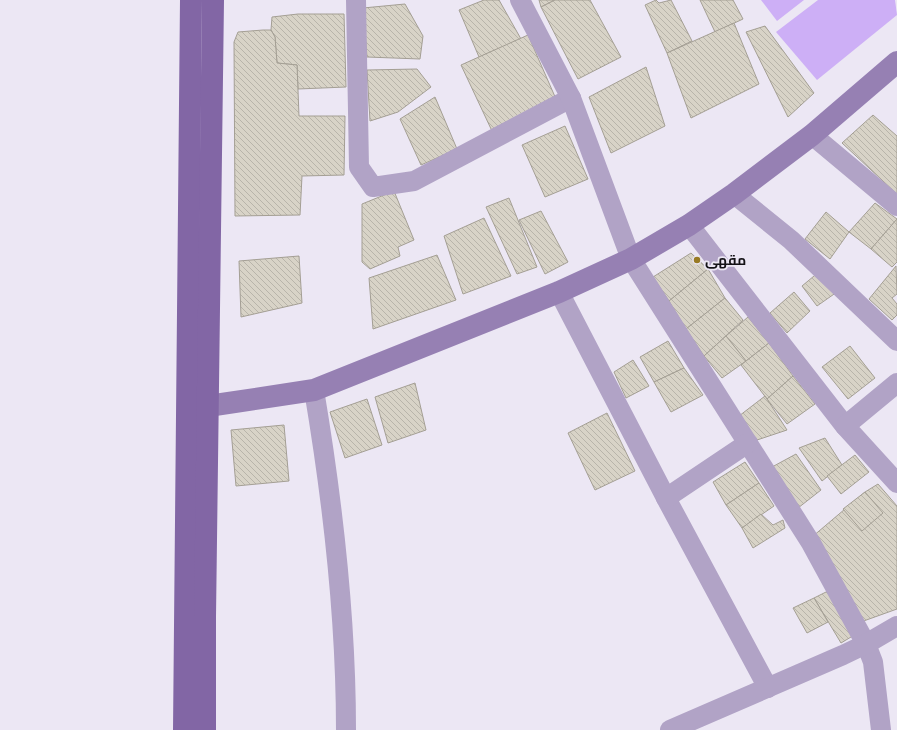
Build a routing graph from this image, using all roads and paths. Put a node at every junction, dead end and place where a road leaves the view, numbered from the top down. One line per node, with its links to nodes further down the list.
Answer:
1 (191, 0): 16 (main road)
2 (213, 0): 16 (main road)
3 (356, 0): 6 (street)
4 (520, 0): 6 (street)
5 (894, 68): 7 (main road)
6 (571, 98): 11 (street)
7 (812, 135): 8 (main road); 9 (street)
8 (734, 194): 10 (main road); 13 (street)
9 (897, 206)
10 (689, 225): 11 (main road); 17 (street)
11 (631, 259): 12 (main road); 18 (street)
12 (559, 292): 15 (main road); 20 (street)
13 (897, 341)
14 (897, 383): 17 (street)
15 (314, 390): 16 (main road); 26 (street)
16 (197, 405): 24 (main road); 25 (main road)
17 (845, 426): 19 (street)
18 (748, 443): 20 (street); 22 (street)
19 (897, 483)
20 (666, 498): 23 (street)
21 (897, 626): 22 (street)
22 (866, 644): 23 (street); 28 (street)
23 (768, 688): 27 (street)
24 (184, 730)
25 (205, 730)
26 (346, 730)
27 (670, 730)
28 (881, 730)

